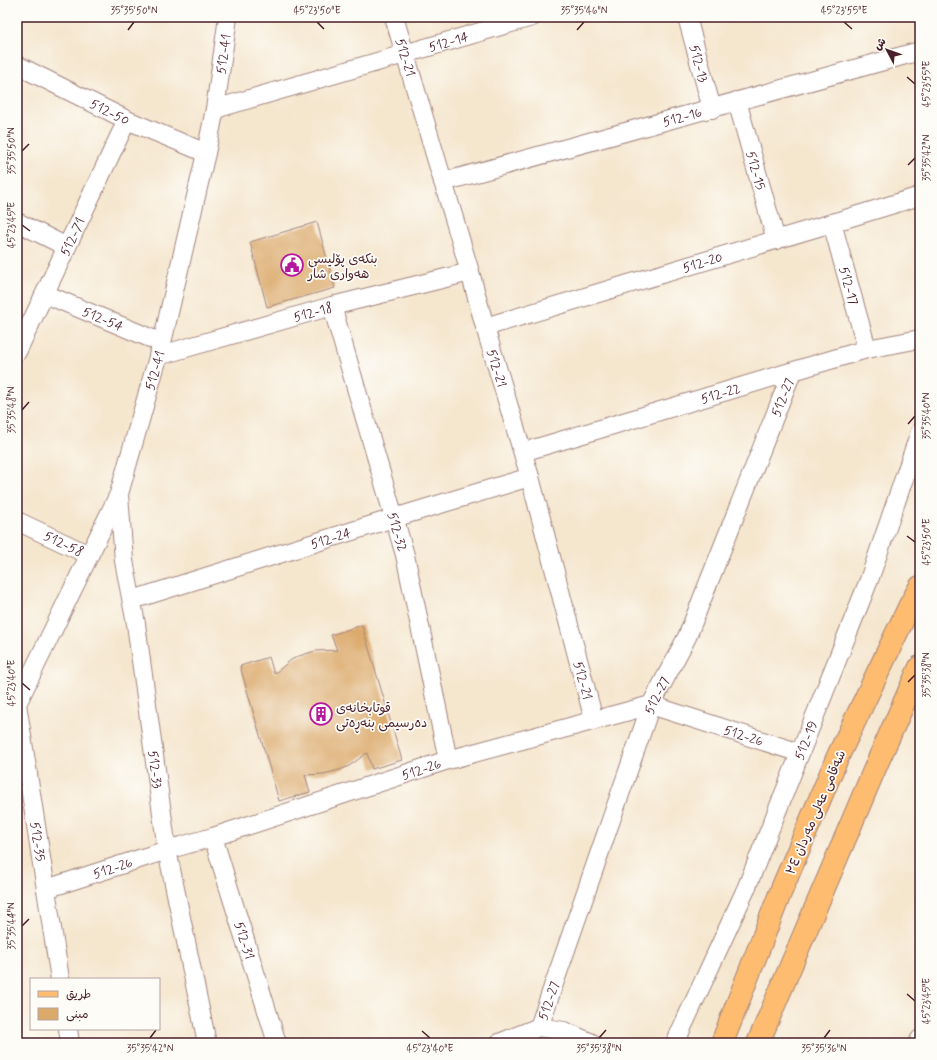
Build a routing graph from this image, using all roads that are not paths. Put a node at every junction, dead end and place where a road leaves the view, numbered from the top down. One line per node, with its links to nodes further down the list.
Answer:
1 (394, 17): 6 (street, 512-21)
2 (532, 17): 6 (street, 512-14)
3 (687, 17): 10 (street, 512-13)
4 (225, 18): 9 (street, 512-41)
5 (920, 51): 8 (street, 512-16)
6 (408, 52): 9 (street, 512-14); 13 (street, 512-21)
7 (17, 65): 11 (street, 512-50)
8 (737, 101): 10 (street, 512-16); 17 (street, 512-15)
9 (215, 109): 12 (street, 512-41)
10 (712, 109): 13 (street, 512-16)
11 (127, 120): 12 (street, 512-50); 18 (street, 512-71)
12 (206, 153): 25 (street, 512-41)
13 (444, 182): 19 (street, 512-21)
14 (920, 196): 16 (street, 512-20)
15 (17, 222): 18 (street)
16 (832, 223): 17 (street, 512-20); 24 (street, 512-17)
17 (776, 240): 22 (street, 512-20)
18 (67, 247): 20 (street, 512-71)
19 (470, 272): 21 (street, 512-18); 22 (street, 512-21)
20 (45, 294): 25 (street, 512-54); 26 (street, 512-71)
21 (332, 306): 25 (street, 512-18); 32 (street, 512-32)
22 (485, 327): 29 (street, 512-21)
23 (920, 339): 24 (street, 512-22)
24 (867, 349): 27 (street, 512-22)
25 (160, 350): 31 (street, 512-41)
26 (17, 352)
27 (792, 372): 29 (street, 512-22); 39 (street, 512-27)
28 (920, 432): 41 (street, 512-19)
29 (523, 452): 30 (street, 512-21)
30 (530, 477): 32 (street, 512-24); 40 (street, 512-21)
31 (119, 494): 34 (street, 512-41); 36 (street, 512-33)
32 (394, 518): 36 (street, 512-24); 42 (street, 512-32)
33 (17, 520): 34 (street, 512-58)
34 (90, 555): 38 (street, 512-41)
35 (920, 587): 56 (main road, شەقامی عەلی مەردان ٣٤)
36 (132, 600): 44 (street, 512-33)
37 (920, 667): 57 (main road)
38 (17, 704): 45 (street, 512-35)
39 (651, 705): 40 (street, 512-26); 41 (street, 512-26); 47 (street, 512-27)
40 (594, 720): 42 (street, 512-26)
41 (800, 753): 55 (street, 512-19)
42 (448, 760): 43 (street, 512-26)
43 (213, 837): 44 (street, 512-26); 52 (street, 512-31)
44 (167, 850): 45 (street, 512-26); 51 (street, 512-33)
45 (46, 889): 46 (street, 512-35)
46 (60, 978)
47 (539, 1027): 53 (street); 54 (street)
48 (68, 1030): 50 (street)
49 (920, 1039): 58 (street)
50 (70, 1043)
51 (207, 1043)
52 (277, 1043)
53 (499, 1043)
54 (592, 1043)
55 (675, 1043)
56 (722, 1043)
57 (758, 1043)
58 (918, 1043)

